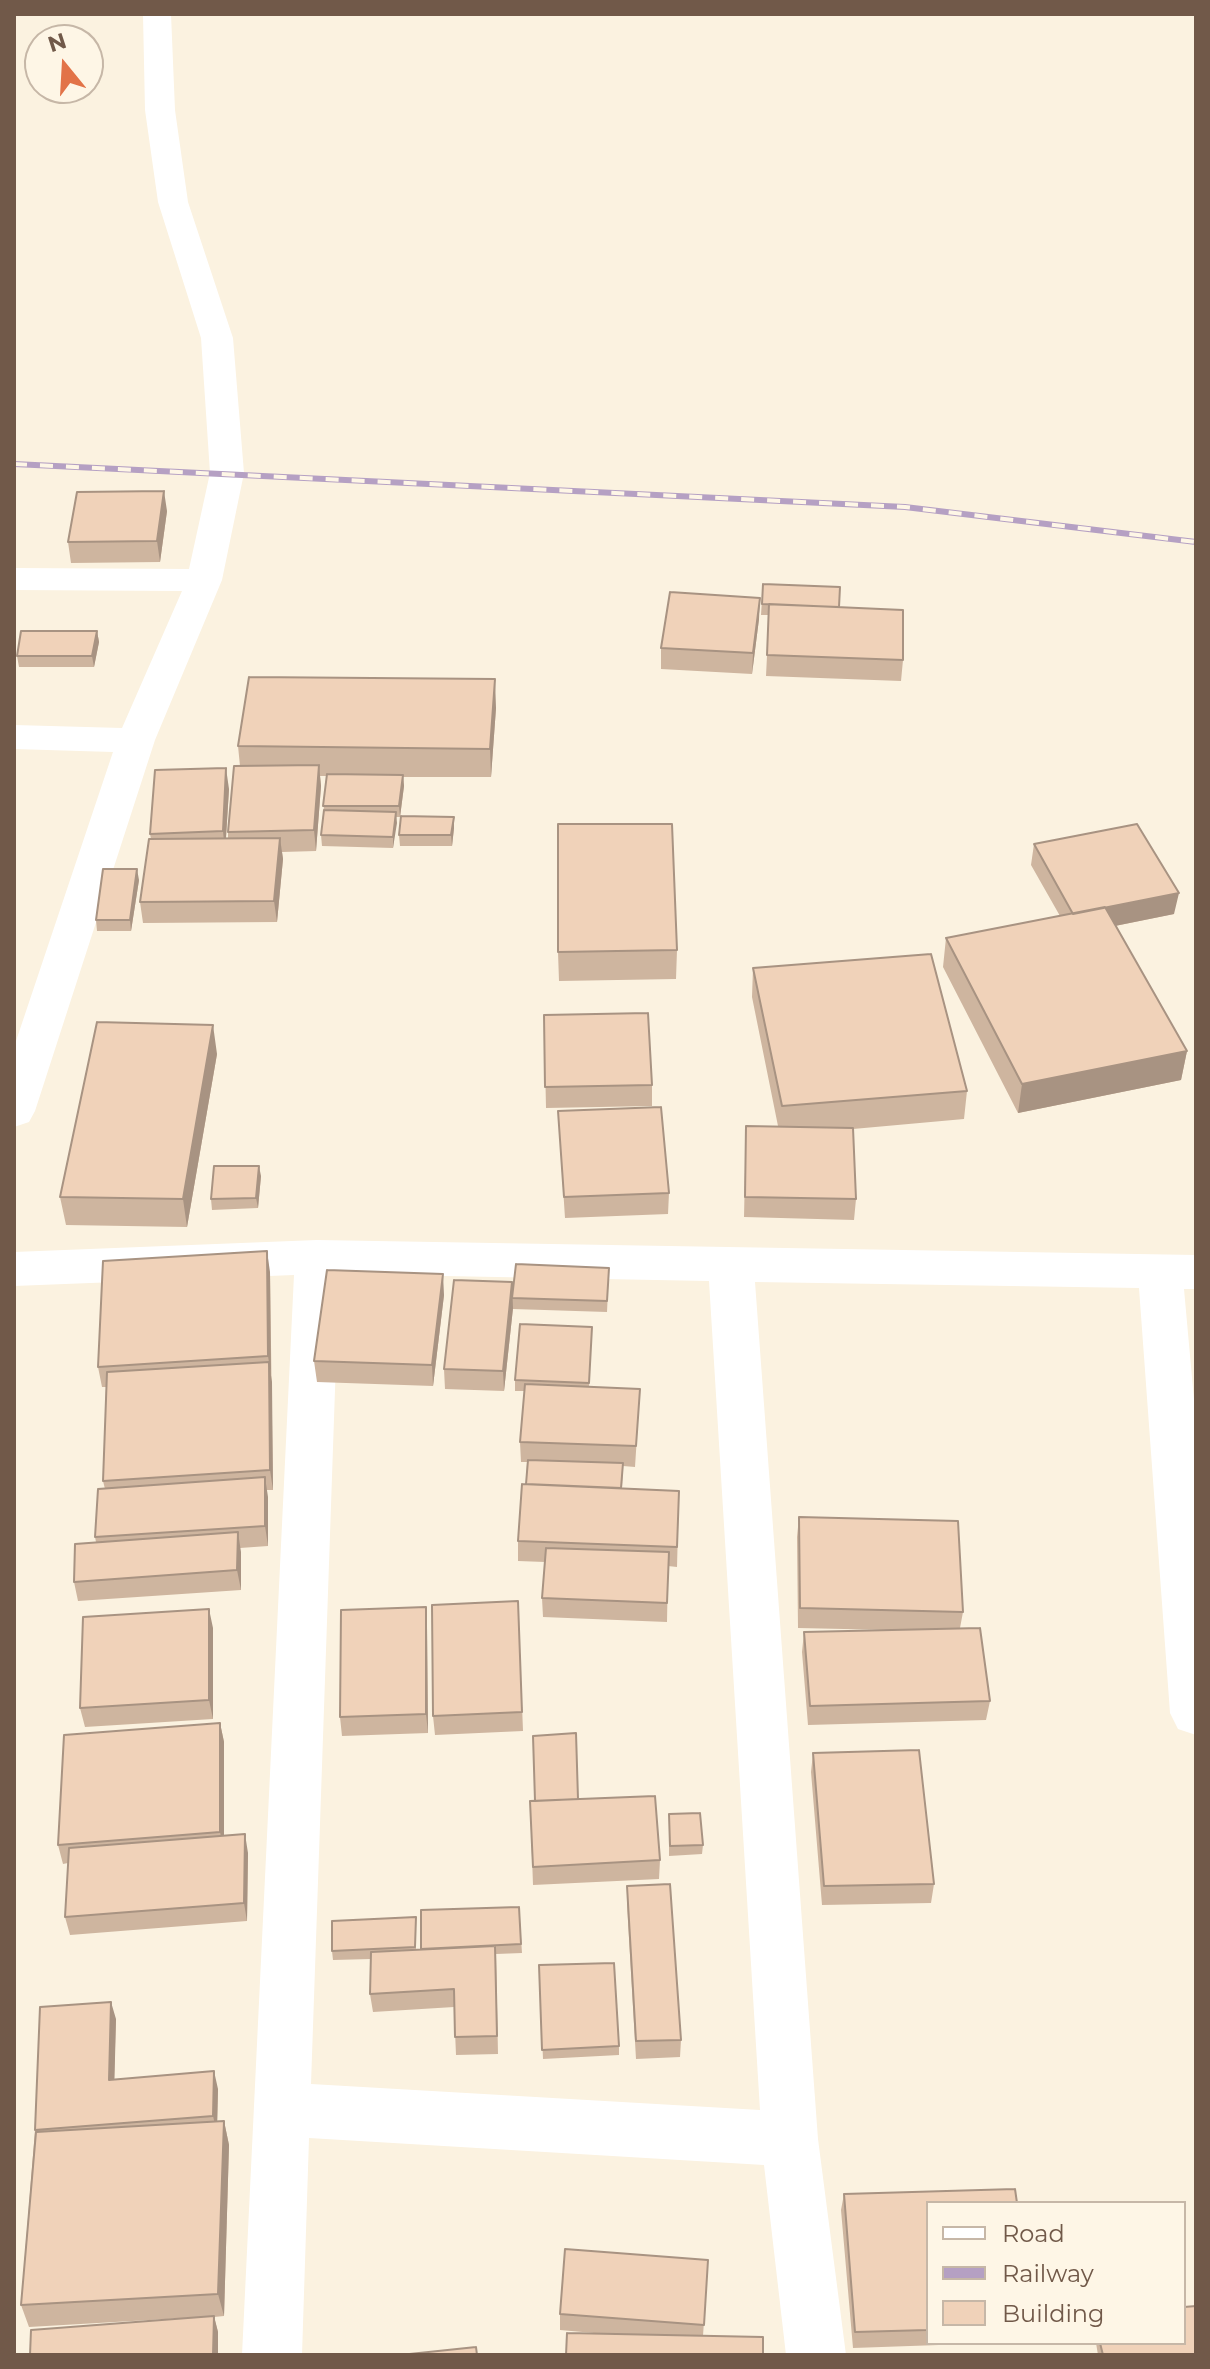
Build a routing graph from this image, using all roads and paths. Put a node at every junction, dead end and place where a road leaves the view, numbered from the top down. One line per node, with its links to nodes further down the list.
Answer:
1 (157, 14): 3 (street)
2 (14, 579): 3 (street)
3 (204, 580): 5 (street)
4 (14, 737): 5 (street)
5 (136, 740): 6 (street)
6 (14, 1111)
7 (317, 1257): 8 (street); 9 (street); 12 (street)
8 (731, 1265): 10 (street); 13 (street)
9 (14, 1269)
10 (1178, 1271): 11 (street)
11 (1196, 1713)
12 (281, 2109): 13 (street); 14 (street)
13 (790, 2139): 15 (street)
14 (272, 2355)
15 (816, 2355)

